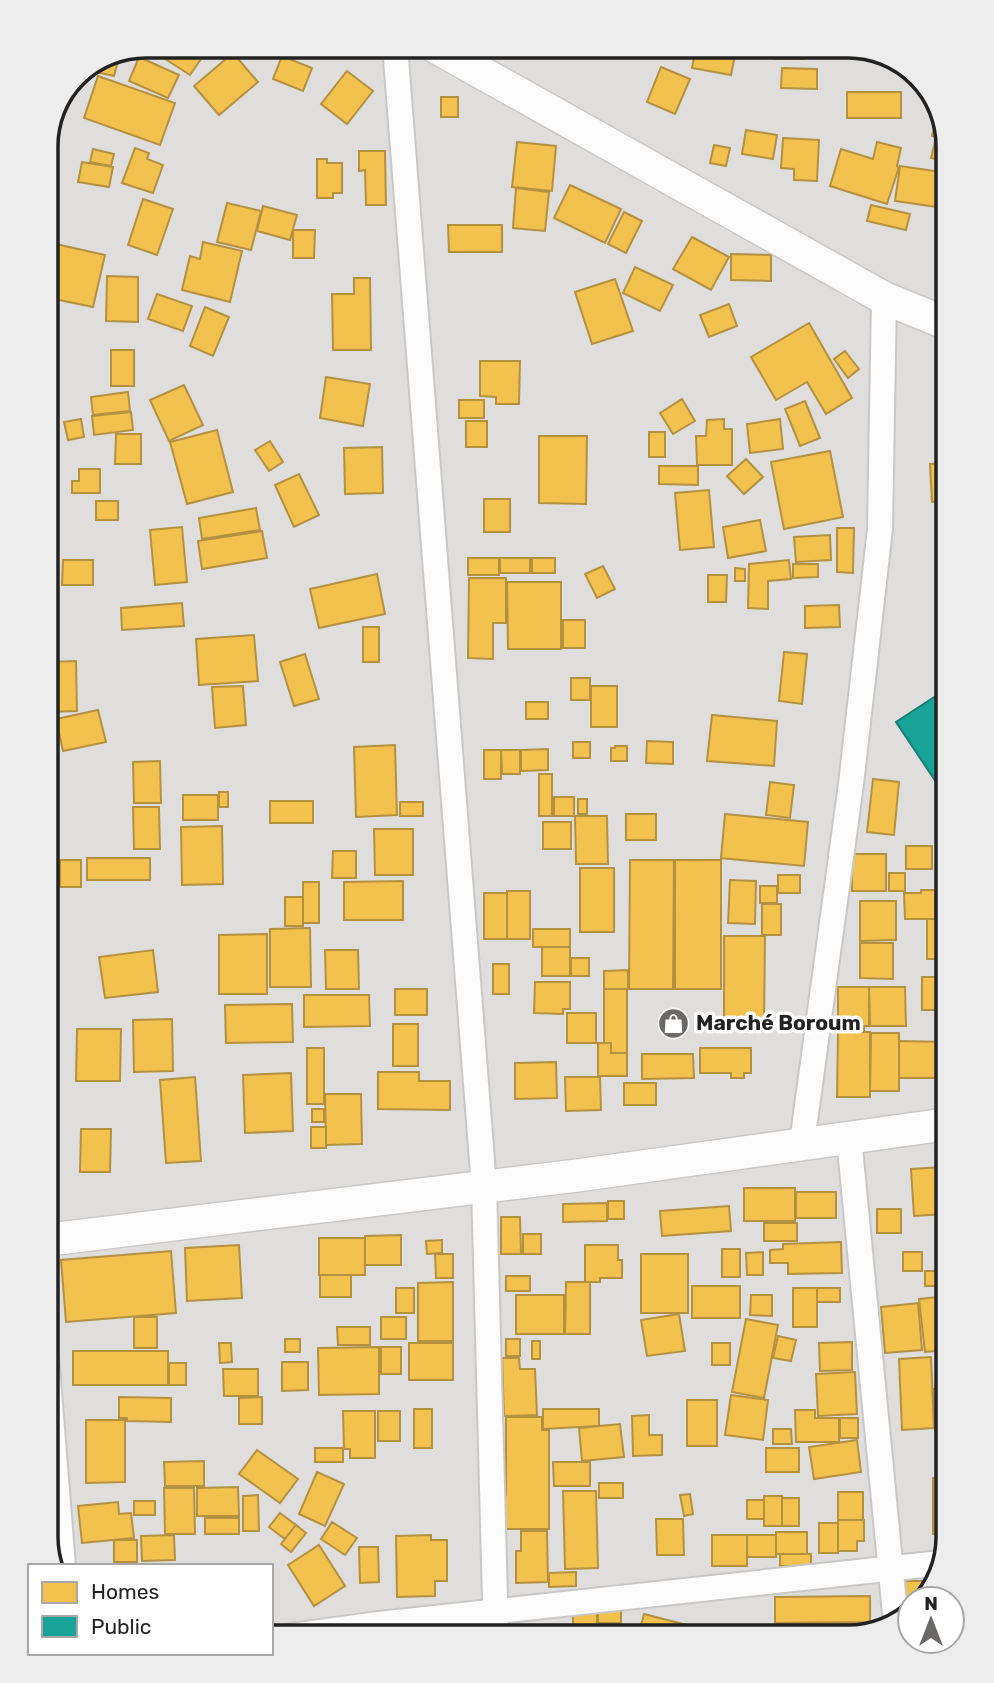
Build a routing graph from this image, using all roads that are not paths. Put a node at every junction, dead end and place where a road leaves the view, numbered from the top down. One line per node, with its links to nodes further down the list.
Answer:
1 (396, 58): 8 (street)
2 (455, 58): 3 (street)
3 (884, 298): 4 (street); 7 (street)
4 (936, 319)
5 (936, 1126): 6 (street)
6 (849, 1138): 7 (street); 13 (street)
7 (802, 1143): 8 (street)
8 (484, 1186): 9 (street); 14 (street)
9 (58, 1239)
10 (58, 1495): 11 (street)
11 (64, 1564)
12 (933, 1564): 13 (street)
13 (892, 1568): 14 (street); 15 (street)
14 (496, 1611): 16 (street); 17 (street)
15 (895, 1611)
16 (372, 1625)
17 (496, 1625)

